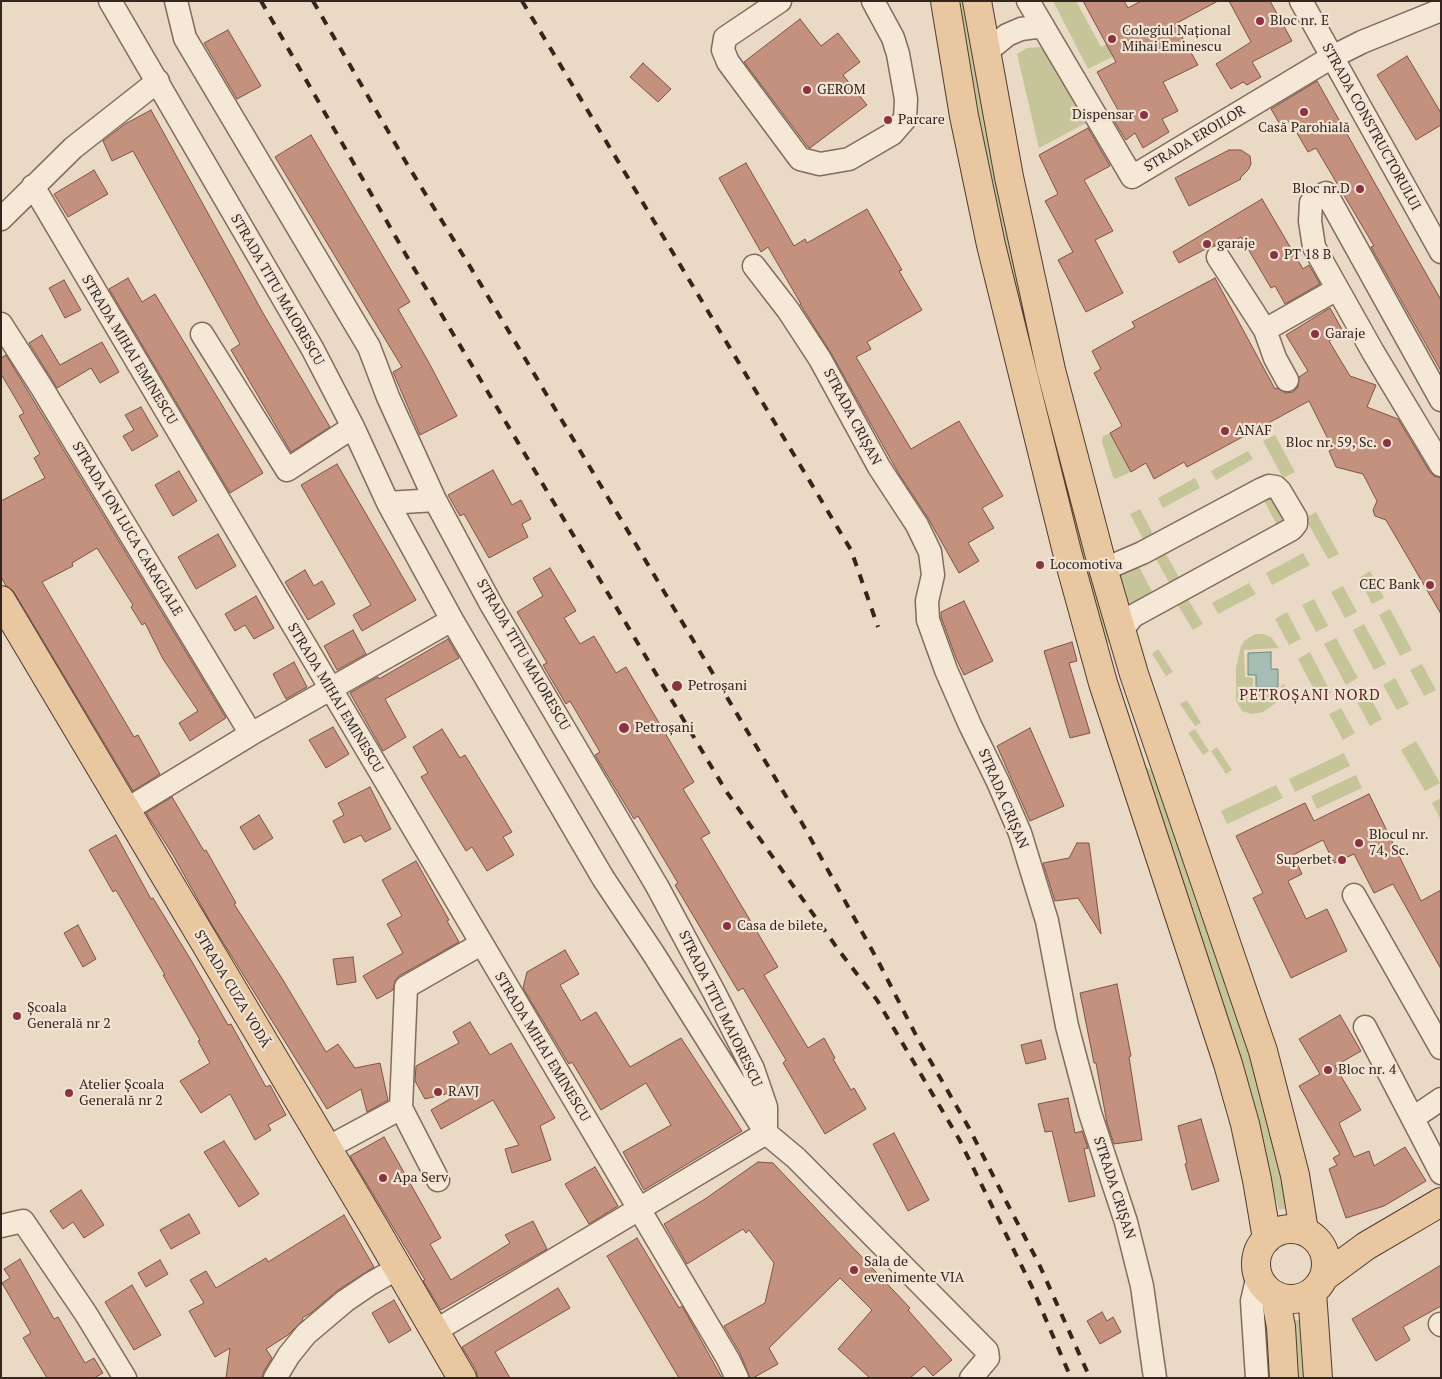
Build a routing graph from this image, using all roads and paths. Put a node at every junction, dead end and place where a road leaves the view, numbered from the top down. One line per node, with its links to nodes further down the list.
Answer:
1 (110, 1): 13 (street, STRADA TITU MAIORESCU)
2 (176, 1): 27 (street, STRADA TITU MAIORESCU)
3 (780, 1): 4 (street)
4 (872, 1)
5 (945, 1): 35 (main road)
6 (977, 1): 11 (main road)
7 (1028, 1): 10 (street, STRADA EROILOR)
8 (1301, 1): 12 (street, STRADA CONSTRUCTORULUI)
9 (1441, 10): 12 (street, STRADA EROILOR)
10 (1042, 26): 11 (street); 12 (street, STRADA EROILOR)
11 (985, 53): 29 (main road)
12 (1332, 57): 16 (street, STRADA CONSTRUCTORULUI)
13 (158, 82): 14 (street); 25 (street, STRADA TITU MAIORESCU)
14 (33, 186): 15 (street); 33 (street, STRADA MIHAI EMINESCU)
15 (1, 219)
16 (1441, 252)
17 (1218, 257): 21 (street)
18 (754, 266): 64 (street, STRADA CRIȘAN)
19 (1337, 289): 21 (street); 24 (street); 26 (street)
20 (1, 324): 36 (street, STRADA ION LUCA CARAGIALE)
21 (1265, 330): 23 (street)
22 (202, 334): 25 (street)
23 (1286, 380)
24 (1441, 400)
25 (354, 427): 28 (street, STRADA TITU MAIORESCU)
26 (1441, 465)
27 (435, 500): 28 (street); 45 (street, STRADA TITU MAIORESCU)
28 (388, 503): 31 (street, STRADA TITU MAIORESCU)
29 (1103, 568): 32 (main road); 32 (street)
30 (1, 600): 37 (main road, STRADA CUZA VODĂ)
31 (452, 620): 33 (street); 45 (street, STRADA TITU MAIORESCU)
32 (1122, 630): 34 (main road)
33 (329, 690): 36 (street); 39 (street, STRADA MIHAI EMINESCU)
34 (1145, 707): 35 (main road); 52 (main road)
35 (1114, 717): 53 (main road)
36 (251, 734): 37 (street)
37 (126, 810): 46 (main road, STRADA CUZA VODĂ)
38 (1354, 895): 41 (street)
39 (481, 944): 43 (street); 50 (street, STRADA MIHAI EMINESCU)
40 (1365, 1027): 44 (street)
41 (1441, 1048)
42 (1441, 1099): 44 (street)
43 (401, 1108): 46 (street); 48 (street)
44 (1412, 1118): 47 (street)
45 (766, 1133): 50 (street); 63 (street)
46 (327, 1148): 55 (main road, STRADA CUZA VODĂ)
47 (1441, 1173)
48 (438, 1180)
49 (1441, 1202): 54 (main road)
50 (639, 1209): 58 (street); 62 (street, STRADA MIHAI EMINESCU)
51 (1, 1226): 59 (street)
52 (1313, 1238): 53 (main road); 54 (main road); 56 (main road)
53 (1267, 1239): 57 (main road)
54 (1366, 1246): 56 (main road)
55 (398, 1268): 58 (main road, STRADA CUZA VODĂ); 60 (street)
56 (1318, 1284): 57 (main road); 67 (main road)
57 (1267, 1285): 65 (street); 66 (main road)
58 (434, 1331): 61 (main road, STRADA CUZA VODĂ)
59 (126, 1378)
60 (275, 1378)
61 (462, 1378)
62 (737, 1378)
63 (971, 1378)
64 (1155, 1378)
65 (1257, 1378)
66 (1284, 1378)
67 (1318, 1378)

